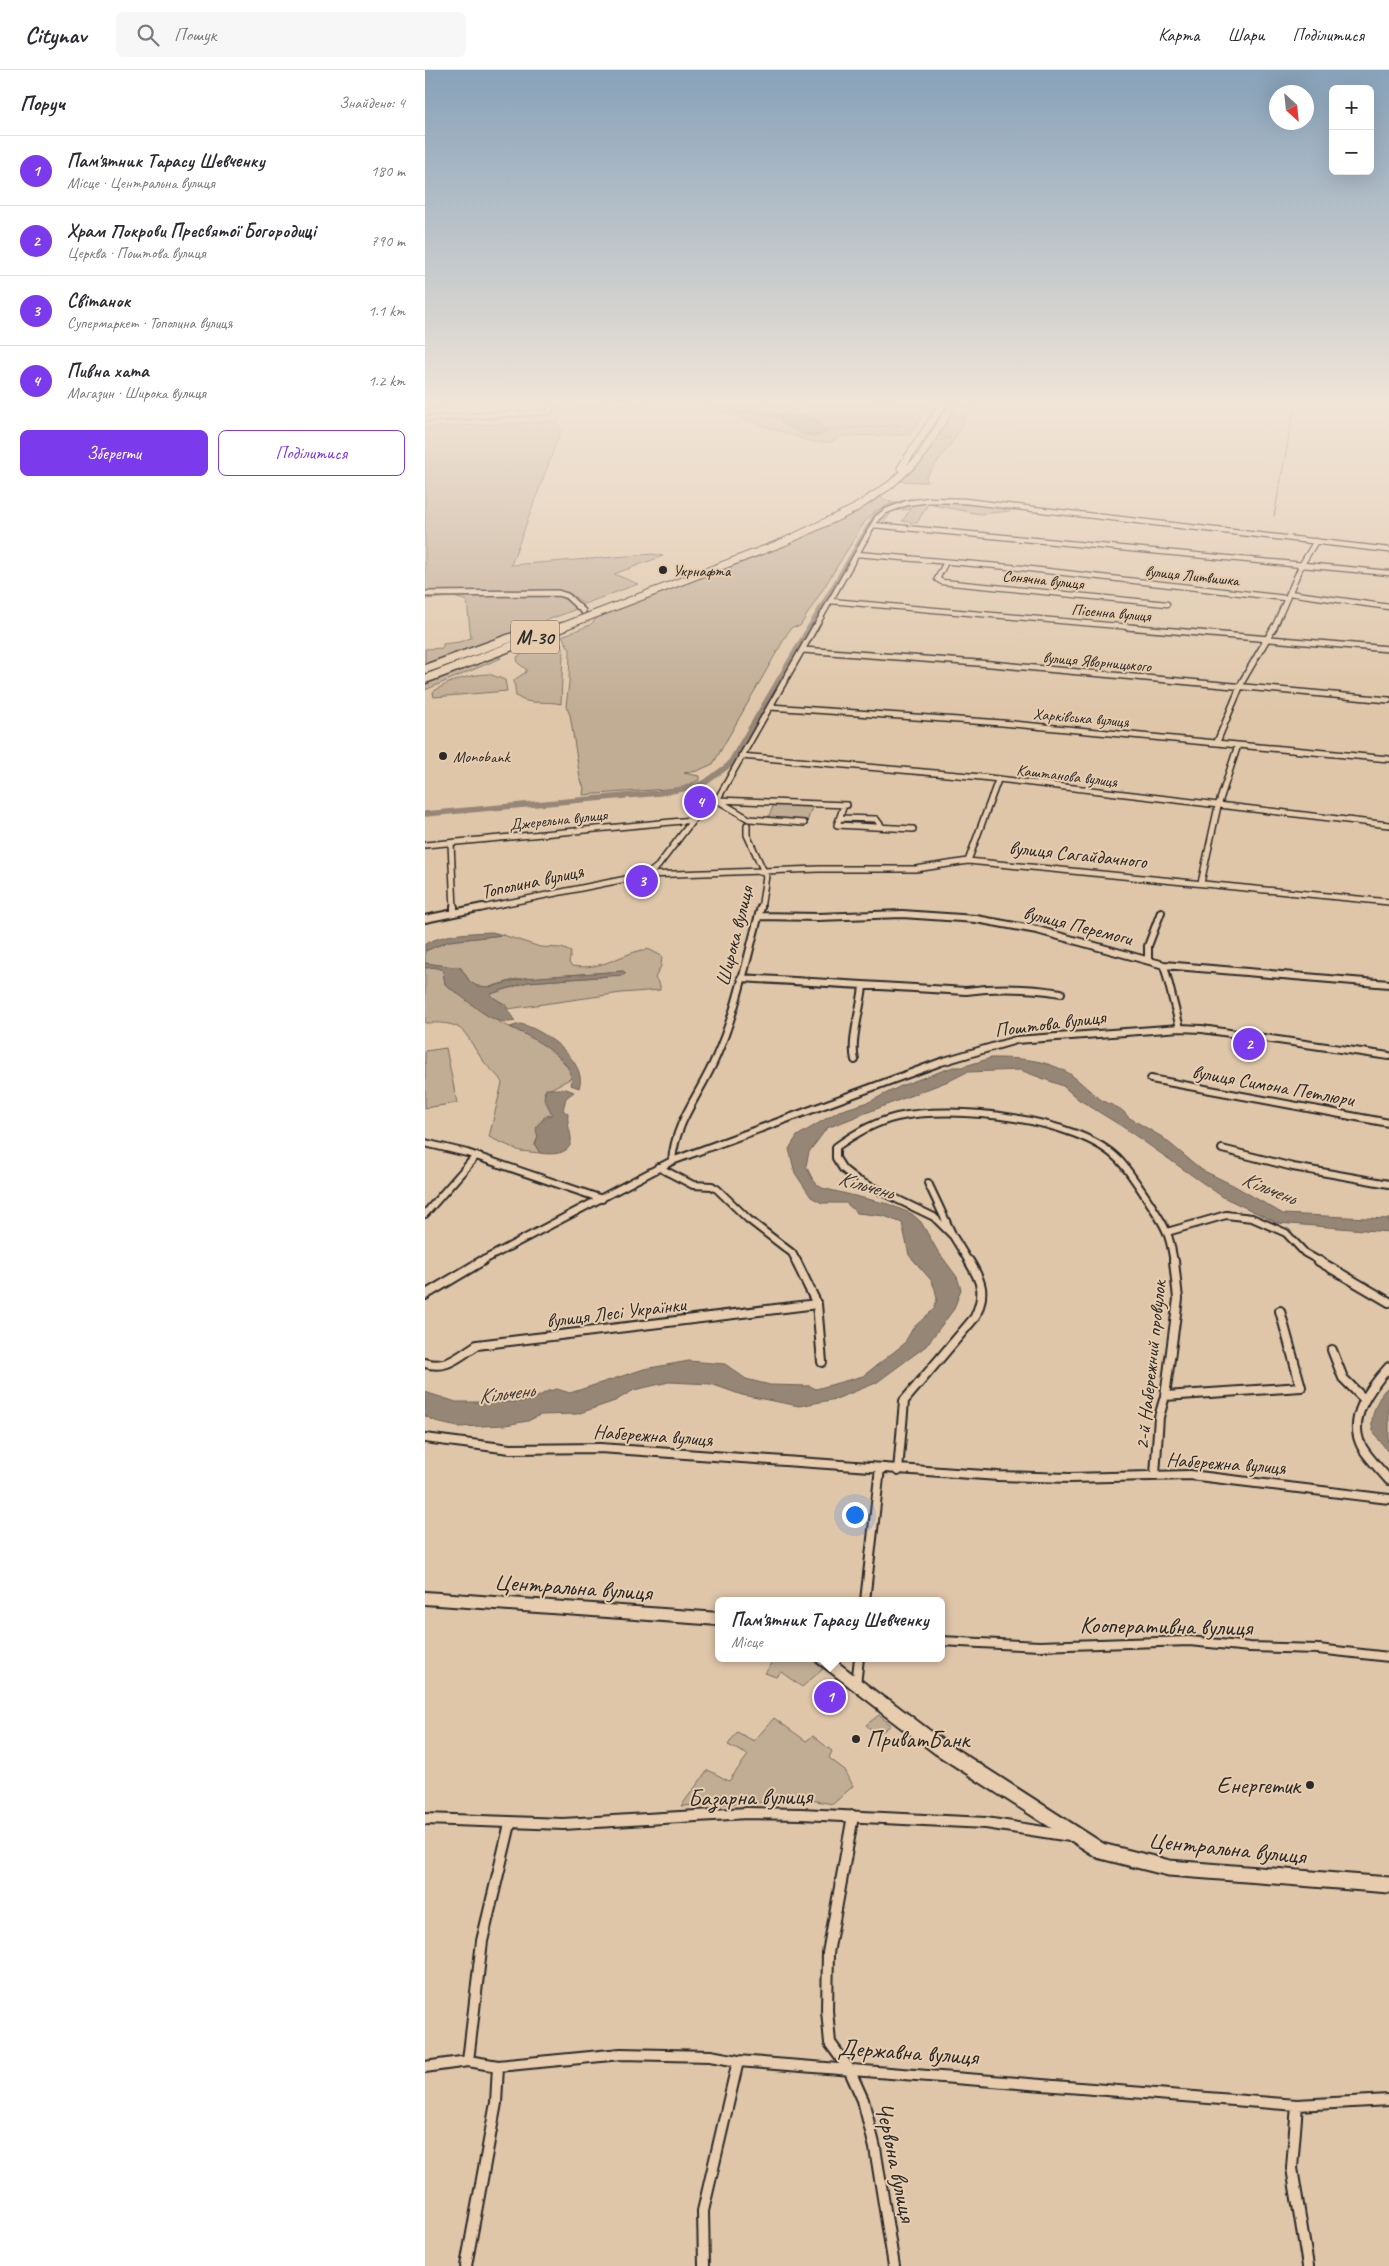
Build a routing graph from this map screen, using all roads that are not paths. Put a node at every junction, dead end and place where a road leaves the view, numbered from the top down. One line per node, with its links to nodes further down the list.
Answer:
1 (848, 506): 18 (highway, М-30)
2 (858, 506): 18 (highway, М-30)
3 (895, 506): 5 (street)
4 (999, 506): 6 (street)
5 (873, 526): 8 (street); 10 (street)
6 (1316, 541): 7 (street); 10 (street)
7 (1389, 550)
8 (857, 554): 9 (street, вулиця Литвишка); 15 (street)
9 (945, 562): 14 (street, вулиця Литвишка); 16 (street, Сонячна вулиця)
10 (1303, 565): 11 (street); 12 (street)
11 (1389, 573)
12 (1289, 593): 14 (street); 17 (street)
13 (425, 594): 18 (street)
14 (1285, 598): 19 (street)
15 (830, 601): 19 (street, Пісенна вулиця); 21 (street)
16 (1167, 604)
17 (1389, 606)
18 (585, 614): 22 (highway, М-30); 23 (highway, М-30)
19 (1269, 638): 20 (street, Пісенна вулиця); 24 (street)
20 (1389, 649)
21 (803, 650): 24 (street, вулиця Яворницького); 26 (street)
22 (425, 669)
23 (425, 680)
24 (1241, 687): 25 (street, вулиця Яворницького); 27 (street)
25 (1389, 700)
26 (771, 707): 27 (street, Харківська вулиця); 29 (street)
27 (1217, 742): 28 (street, Харківська вулиця)
28 (1238, 745): 30 (street, Харківська вулиця); 33 (street)
29 (741, 756): 31 (street, Каштанова вулиця); 32 (street)
30 (1389, 759)
31 (999, 780): 33 (street, Каштанова вулиця); 41 (street)
32 (717, 800): 34 (street); 35 (street); 38 (street)
33 (1218, 806): 37 (street, Каштанова вулиця); 44 (street)
34 (693, 820): 39 (street, Джерельна вулиця); 43 (street)
35 (804, 823)
36 (747, 825): 42 (street)
37 (1389, 825)
38 (913, 829)
39 (451, 843): 40 (street, Джерельна вулиця); 47 (street)
40 (425, 845)
41 (969, 861): 42 (street, вулиця Сагайдачного); 44 (street, вулиця Сагайдачного)
42 (763, 871): 43 (street, Широка вулиця); 48 (street, Широка вулиця)
43 (646, 875): 47 (street, Тополина вулиця)
44 (1201, 883): 45 (street, вулиця Сагайдачного)
45 (1389, 902)
46 (1161, 912): 50 (street)
47 (454, 913): 49 (street, Тополина вулиця)
48 (759, 916): 50 (street, вулиця Перемоги); 52 (street, Широка вулиця)
49 (425, 919)
50 (1148, 960): 51 (street, вулиця Перемоги)
51 (1164, 965): 53 (street, вулиця Перемоги); 56 (street)
52 (741, 978): 54 (street); 64 (street, Широка вулиця)
53 (1389, 984)
54 (863, 986): 55 (street); 58 (street)
55 (1061, 993)
56 (1180, 1028): 57 (street, Поштова вулиця); 64 (street, Поштова вулиця)
57 (1389, 1056)
58 (855, 1060)
59 (1151, 1078): 60 (street, вулиця Симона Петлюри)
60 (1389, 1123)
61 (425, 1143): 63 (street)
62 (1222, 1149): 67 (street)
63 (476, 1156): 68 (street); 69 (street)
64 (672, 1161): 65 (street)
65 (658, 1167): 68 (street); 74 (street)
66 (928, 1183): 71 (street)
67 (1389, 1184)
68 (602, 1199): 72 (street)
69 (425, 1214)
70 (1167, 1232): 71 (street, 2-й Набережний провулок); 73 (street); 80 (street, 2-й Набережний провулок)
71 (953, 1236): 84 (street)
72 (425, 1295)
73 (1389, 1302)
74 (817, 1304): 77 (street); 78 (street, вулиця Лесі Українки)
75 (1280, 1311): 80 (street)
76 (1332, 1350): 81 (street)
77 (822, 1362)
78 (425, 1363)
79 (1389, 1367): 81 (street)
80 (1165, 1396): 85 (street, 2-й Набережний провулок)
81 (1364, 1399): 86 (street)
82 (425, 1438): 83 (street, Набережна вулиця)
83 (880, 1468): 84 (street, Набережна вулиця); 88 (street)
84 (898, 1471): 85 (street, Набережна вулиця)
85 (1155, 1476): 87 (street, Набережна вулиця)
86 (1389, 1480)
87 (1389, 1499)
88 (865, 1597)
89 (425, 1598): 90 (main road, Центральна вулиця)
90 (715, 1619)
91 (945, 1641): 92 (street, Кооперативна вулиця)
92 (1389, 1657)
93 (826, 1662): 95 (main road, Центральна вулиця)
94 (858, 1662): 95 (street)
95 (855, 1686): 99 (main road, Центральна вулиця)
96 (853, 1816): 98 (street, Базарна вулиця); 99 (street, Базарна вулиця); 105 (street, Червона вулиця)
97 (425, 1819): 98 (street, Базарна вулиця)
98 (510, 1824): 101 (street)
99 (1075, 1836): 100 (main road, Центральна вулиця)
100 (1389, 1885)
101 (469, 2061): 103 (street, Державна вулиця); 104 (street, Державна вулиця)
102 (738, 2061): 103 (street, Державна вулиця); 105 (street, Державна вулиця); 109 (street)
103 (498, 2066): 108 (street)
104 (425, 2067)
105 (849, 2069): 107 (street, Державна вулиця); 110 (street, Червона вулиця)
106 (1389, 2100): 107 (street, Державна вулиця)
107 (1297, 2105): 111 (street)
108 (466, 2266)
109 (704, 2266)
110 (894, 2266)
111 (1308, 2266)

